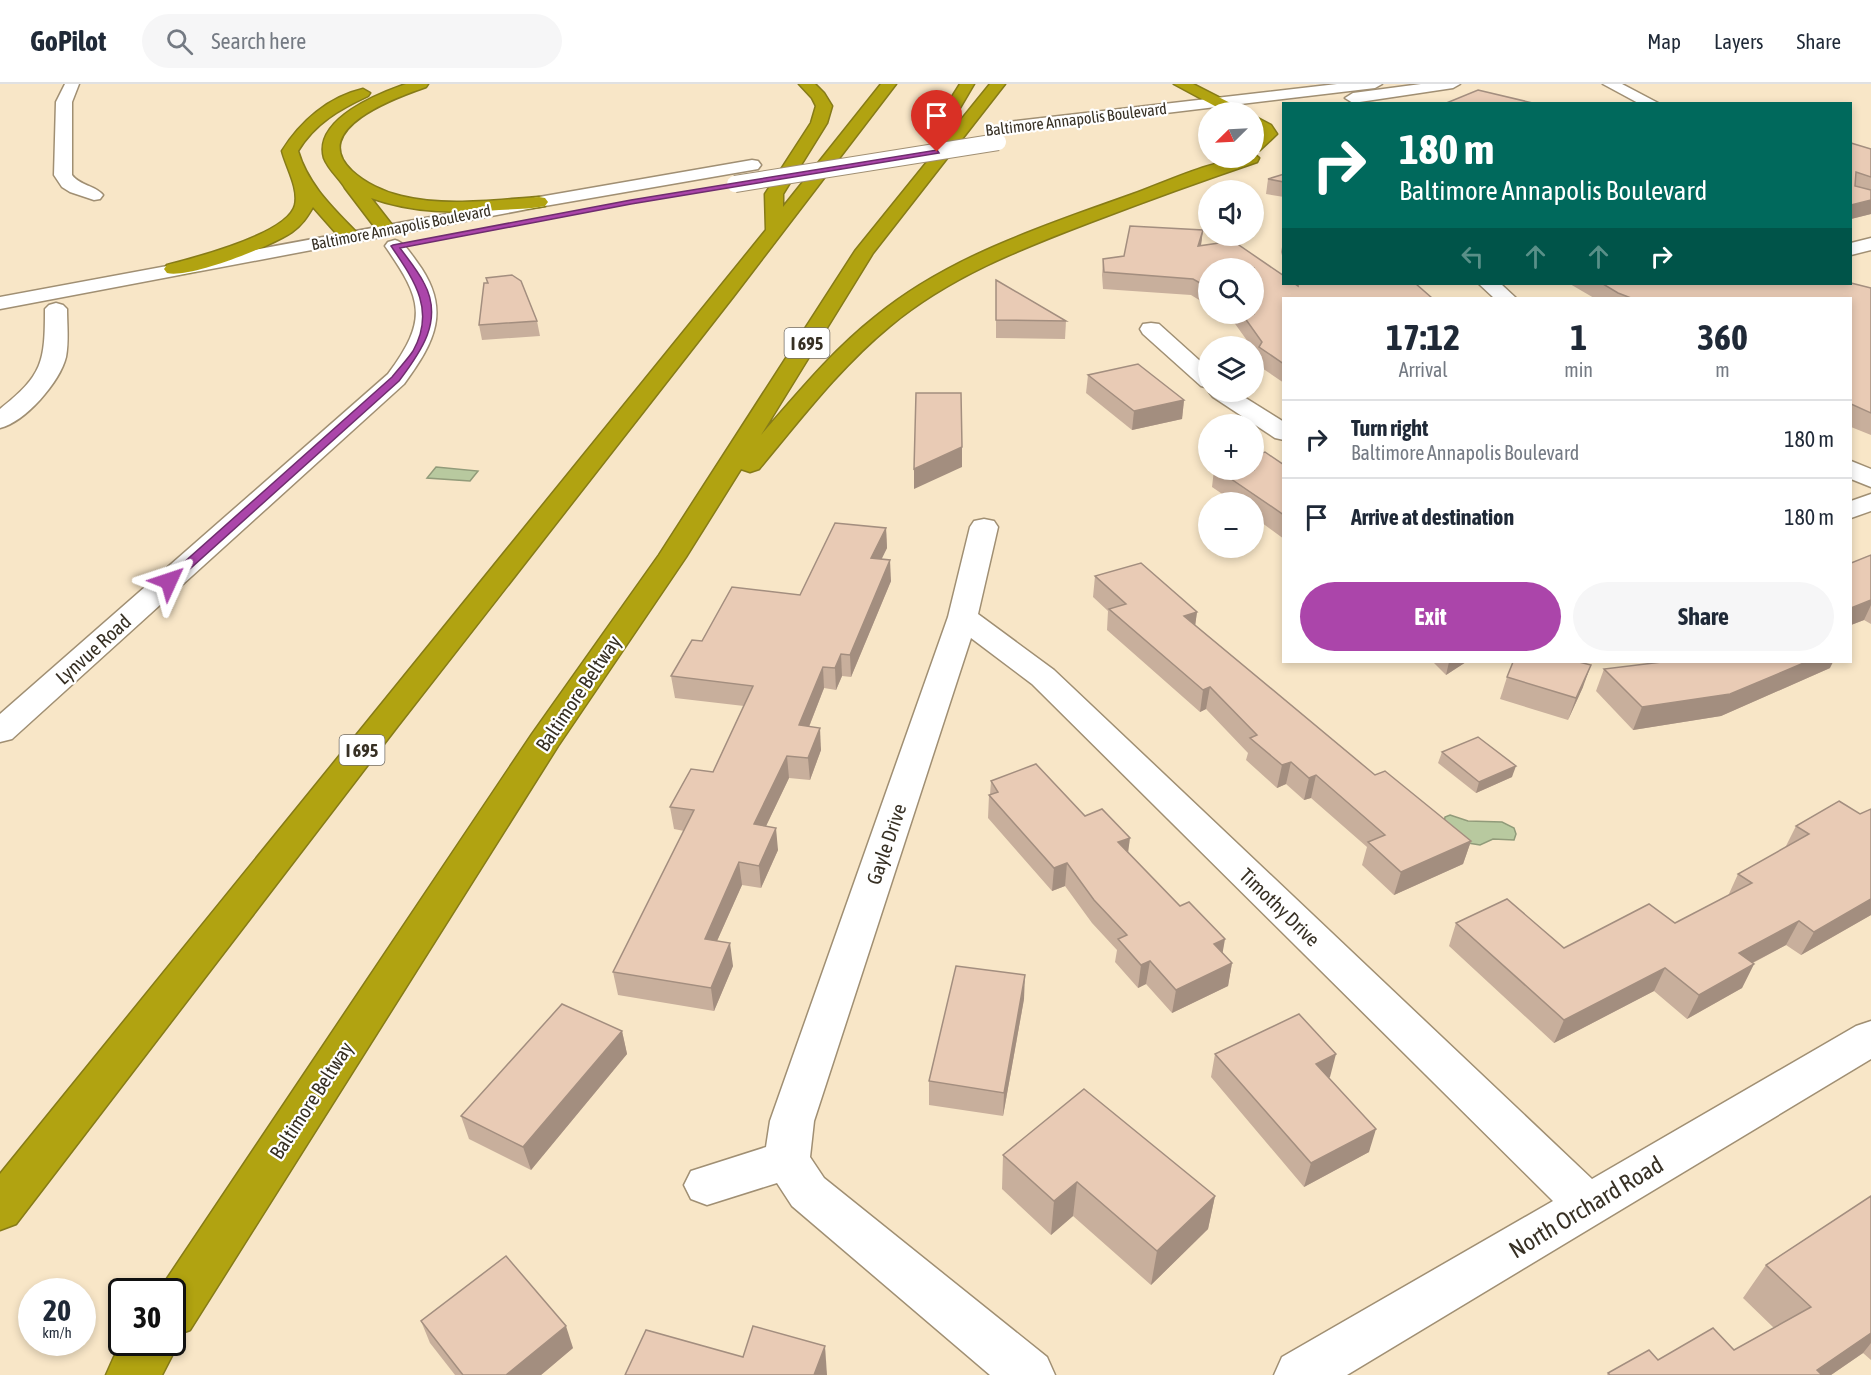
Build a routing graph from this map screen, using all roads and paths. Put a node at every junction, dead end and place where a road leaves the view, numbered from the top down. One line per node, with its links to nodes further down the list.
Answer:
1 (72, 84): 31 (main road)
2 (386, 84): 29 (highway)
3 (421, 84): 30 (highway)
4 (806, 84): 33 (highway)
5 (889, 84): 17 (highway, I 695)
6 (896, 84): 17 (highway)
7 (967, 84): 38 (highway)
8 (998, 84): 38 (highway, Baltimore Beltway / I 695)
9 (1181, 84): 13 (highway)
10 (1375, 84): 14 (main road, Baltimore Annapolis Boulevard)
11 (1453, 84): 15 (main road)
12 (1611, 85): 16 (main road)
13 (1204, 102)
14 (1253, 102)
15 (1324, 102)
16 (1649, 102)
17 (873, 106): 33 (highway, I 695)
18 (1282, 106): 19 (main road)
19 (1264, 108)
20 (1198, 109): 32 (main road, Baltimore Annapolis Boulevard)
21 (1198, 110): 35 (main road, Baltimore Annapolis Boulevard, bridge)
22 (1264, 127): 23 (highway)
23 (1264, 138)
24 (1282, 143): 25 (highway)
25 (1264, 152)
26 (1214, 168): 28 (highway)
27 (1220, 168): 28 (highway)
28 (1202, 174): 55 (highway)
29 (300, 178): 34 (highway); 39 (highway)
30 (347, 179): 32 (highway); 35 (highway)
31 (94, 195)
32 (539, 201): 35 (main road, Baltimore Annapolis Boulevard)
33 (775, 231): 62 (highway, I 695)
34 (350, 237): 35 (main road); 39 (main road, Baltimore Annapolis Boulevard)
35 (391, 238): 43 (main road, Baltimore Annapolis Boulevard); 57 (main road, Lynvue Road)
36 (1871, 244): 37 (main road)
37 (1852, 249)
38 (865, 251): 55 (highway, Baltimore Beltway / I 695)
39 (174, 269): 42 (main road, Baltimore Annapolis Boulevard)
40 (1490, 285): 41 (main road)
41 (1505, 297)
42 (0, 303)
43 (56, 309): 44 (main road, Baltimore Annapolis Boulevard); 48 (main road)
44 (0, 319)
45 (1151, 329): 46 (main road)
46 (1198, 371)
47 (1236, 402): 49 (main road)
48 (0, 421)
49 (1282, 432)
50 (1852, 470): 51 (main road)
51 (1871, 479)
52 (1871, 502): 53 (main road)
53 (1852, 510)
54 (984, 527): 56 (main road, Gayle Drive)
55 (672, 557): 63 (highway, Baltimore Beltway / I 695)
56 (963, 617): 59 (main road, Gayle Drive); 61 (main road, Timothy Drive)
57 (4, 724)
58 (1871, 1038): 61 (main road, North Orchard Road)
59 (786, 1160): 60 (main road); 66 (main road)
60 (706, 1185)
61 (1588, 1205): 67 (main road, North Orchard Road)
62 (0, 1209)
63 (186, 1292)
64 (145, 1356): 65 (highway)
65 (132, 1375)
66 (1029, 1375)
67 (1300, 1375)

